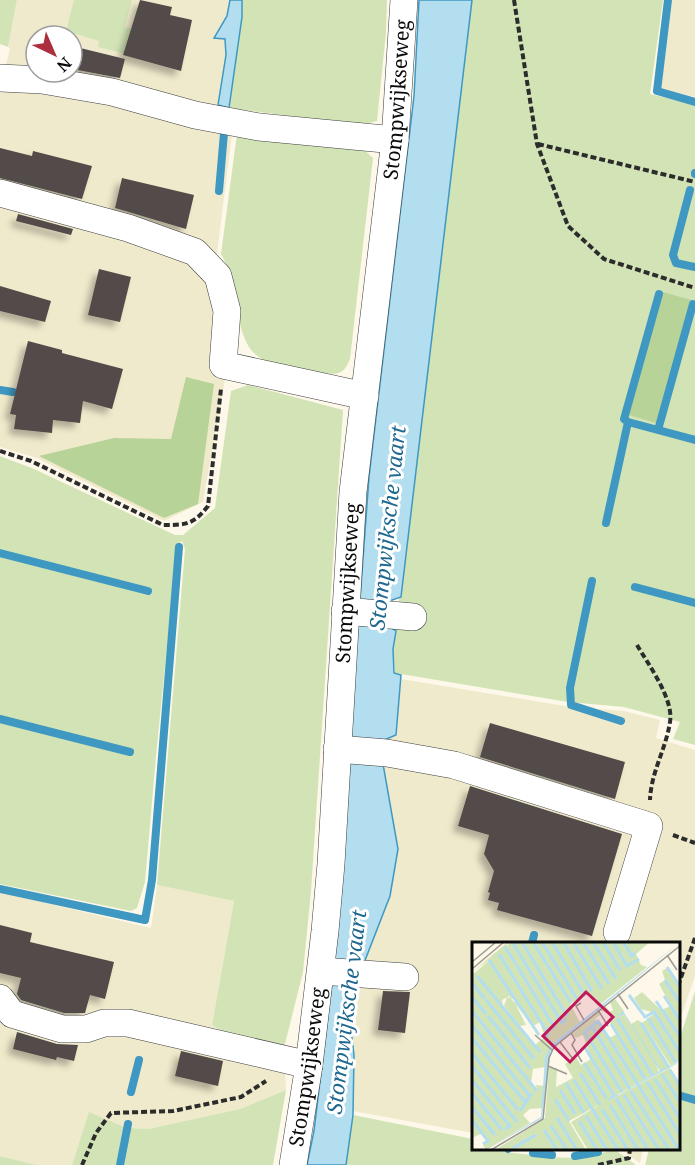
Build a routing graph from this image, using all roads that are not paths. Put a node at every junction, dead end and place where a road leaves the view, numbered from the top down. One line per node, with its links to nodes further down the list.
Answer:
1 (404, 0): 3 (street, Stompwijkseweg)
2 (0, 78): 3 (street)
3 (395, 140): 5 (street, Stompwijkseweg)
4 (0, 193): 5 (street)
5 (364, 396): 6 (street, Stompwijkseweg)
6 (351, 611): 7 (street); 8 (street, Stompwijkseweg)
7 (406, 616)
8 (342, 749): 9 (street); 10 (street, Stompwijkseweg)
9 (617, 932)
10 (326, 971): 11 (street); 13 (street, Stompwijkseweg)
11 (405, 977)
12 (0, 998): 13 (street)
13 (309, 1065): 14 (street, Stompwijkseweg)
14 (294, 1165)

